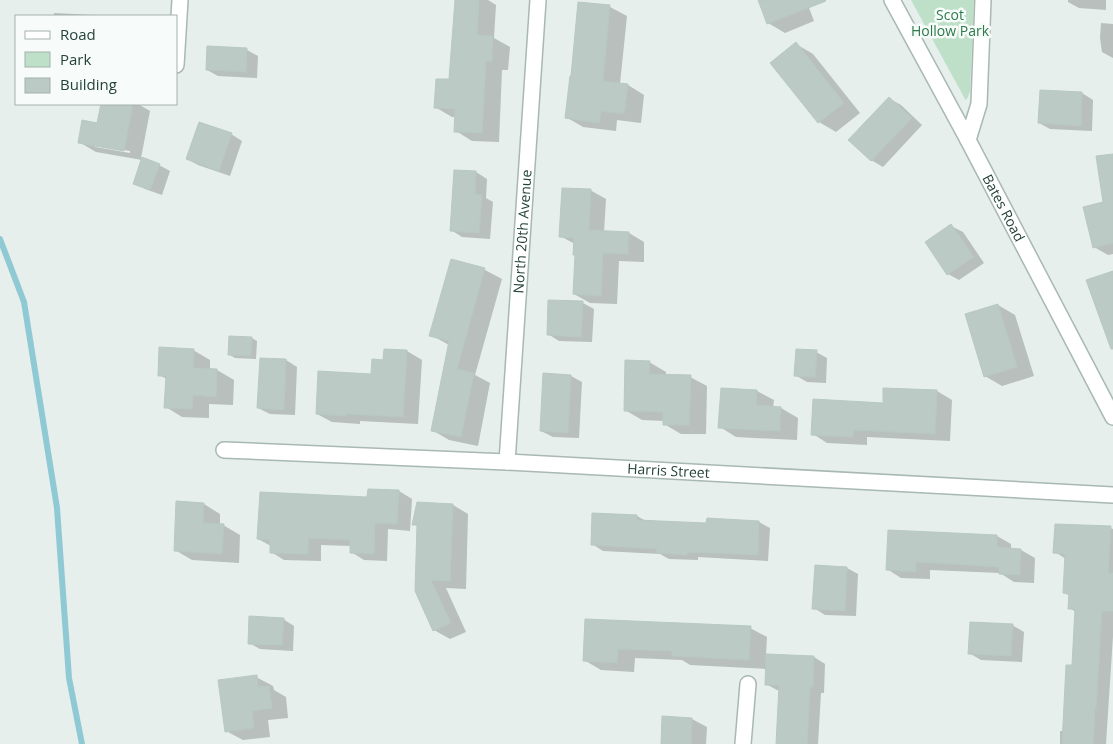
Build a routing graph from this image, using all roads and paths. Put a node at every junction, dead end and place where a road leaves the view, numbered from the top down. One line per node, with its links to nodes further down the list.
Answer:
1 (180, 0): 5 (street)
2 (538, 0): 9 (street, North 20th Avenue)
3 (892, 0): 6 (street, Bates Road)
4 (983, 0): 6 (street)
5 (178, 32)
6 (968, 140): 7 (street, Bates Road)
7 (1113, 417)
8 (224, 450): 9 (street, Harris Street)
9 (506, 462): 10 (street, Harris Street)
10 (1113, 494)
11 (748, 684): 12 (street)
12 (744, 744)

